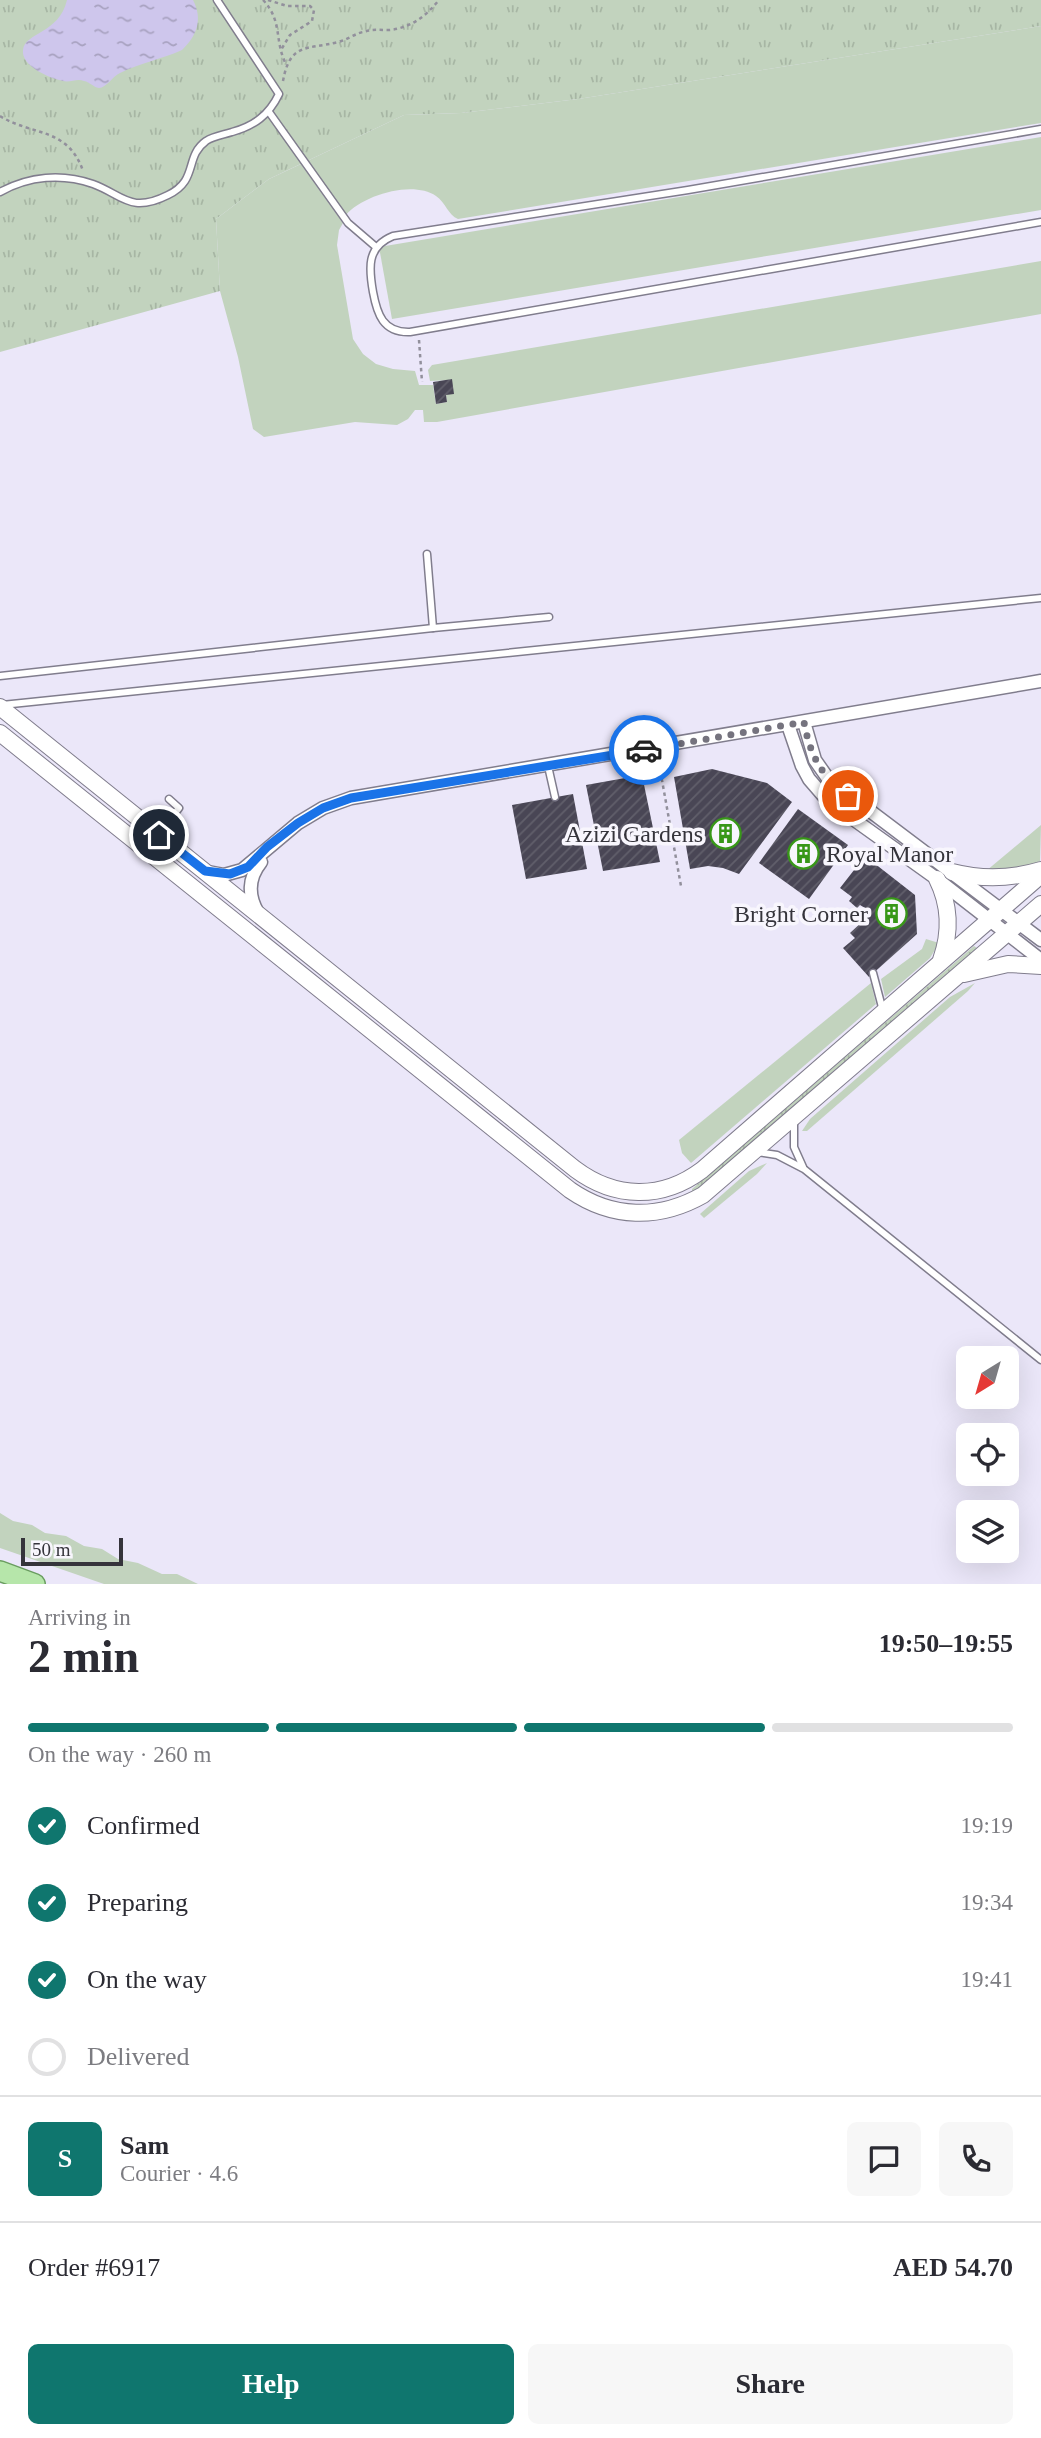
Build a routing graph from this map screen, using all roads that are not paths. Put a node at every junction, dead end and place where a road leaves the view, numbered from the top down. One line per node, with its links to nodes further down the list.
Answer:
1 (217, 0): 2 (lane)
2 (269, 112): 4 (lane); 6 (lane)
3 (1041, 129): 6 (lane)
4 (0, 192)
5 (1041, 222): 6 (lane)
6 (376, 247)
7 (427, 554): 10 (lane)
8 (1041, 598): 13 (lane)
9 (549, 617): 10 (lane)
10 (433, 628): 11 (lane)
11 (0, 676)
12 (1041, 681): 14 (street)
13 (0, 706): 20 (street)
14 (804, 722): 15 (street); 23 (street)
15 (788, 725): 17 (street); 25 (street)
16 (0, 733): 38 (street)
17 (548, 765): 18 (lane); 21 (street)
18 (555, 797)
19 (169, 799): 20 (lane)
20 (159, 835): 22 (street)
21 (275, 841): 22 (street); 27 (street)
22 (205, 871): 27 (street)
23 (952, 872): 24 (street); 28 (street)
24 (1041, 872): 28 (street)
25 (937, 878): 28 (street); 31 (street)
26 (1041, 904): 29 (street)
27 (259, 914): 36 (street)
28 (995, 914): 29 (street); 31 (street)
29 (1013, 928): 30 (street); 32 (street); 35 (street)
30 (1041, 940)
31 (941, 960): 37 (street)
32 (1041, 960)
33 (1041, 966): 35 (street)
34 (873, 973): 37 (lane)
35 (958, 975): 39 (street)
36 (363, 999): 38 (street); 42 (street)
37 (883, 1011): 42 (street)
38 (351, 1014): 43 (street)
39 (796, 1115): 40 (street); 41 (lane)
40 (754, 1152): 41 (lane); 43 (street)
41 (804, 1169): 44 (lane)
42 (664, 1190): 43 (street)
43 (667, 1211)
44 (1041, 1360)
45 (0, 1571): 46 (main road)
46 (35, 1584)

